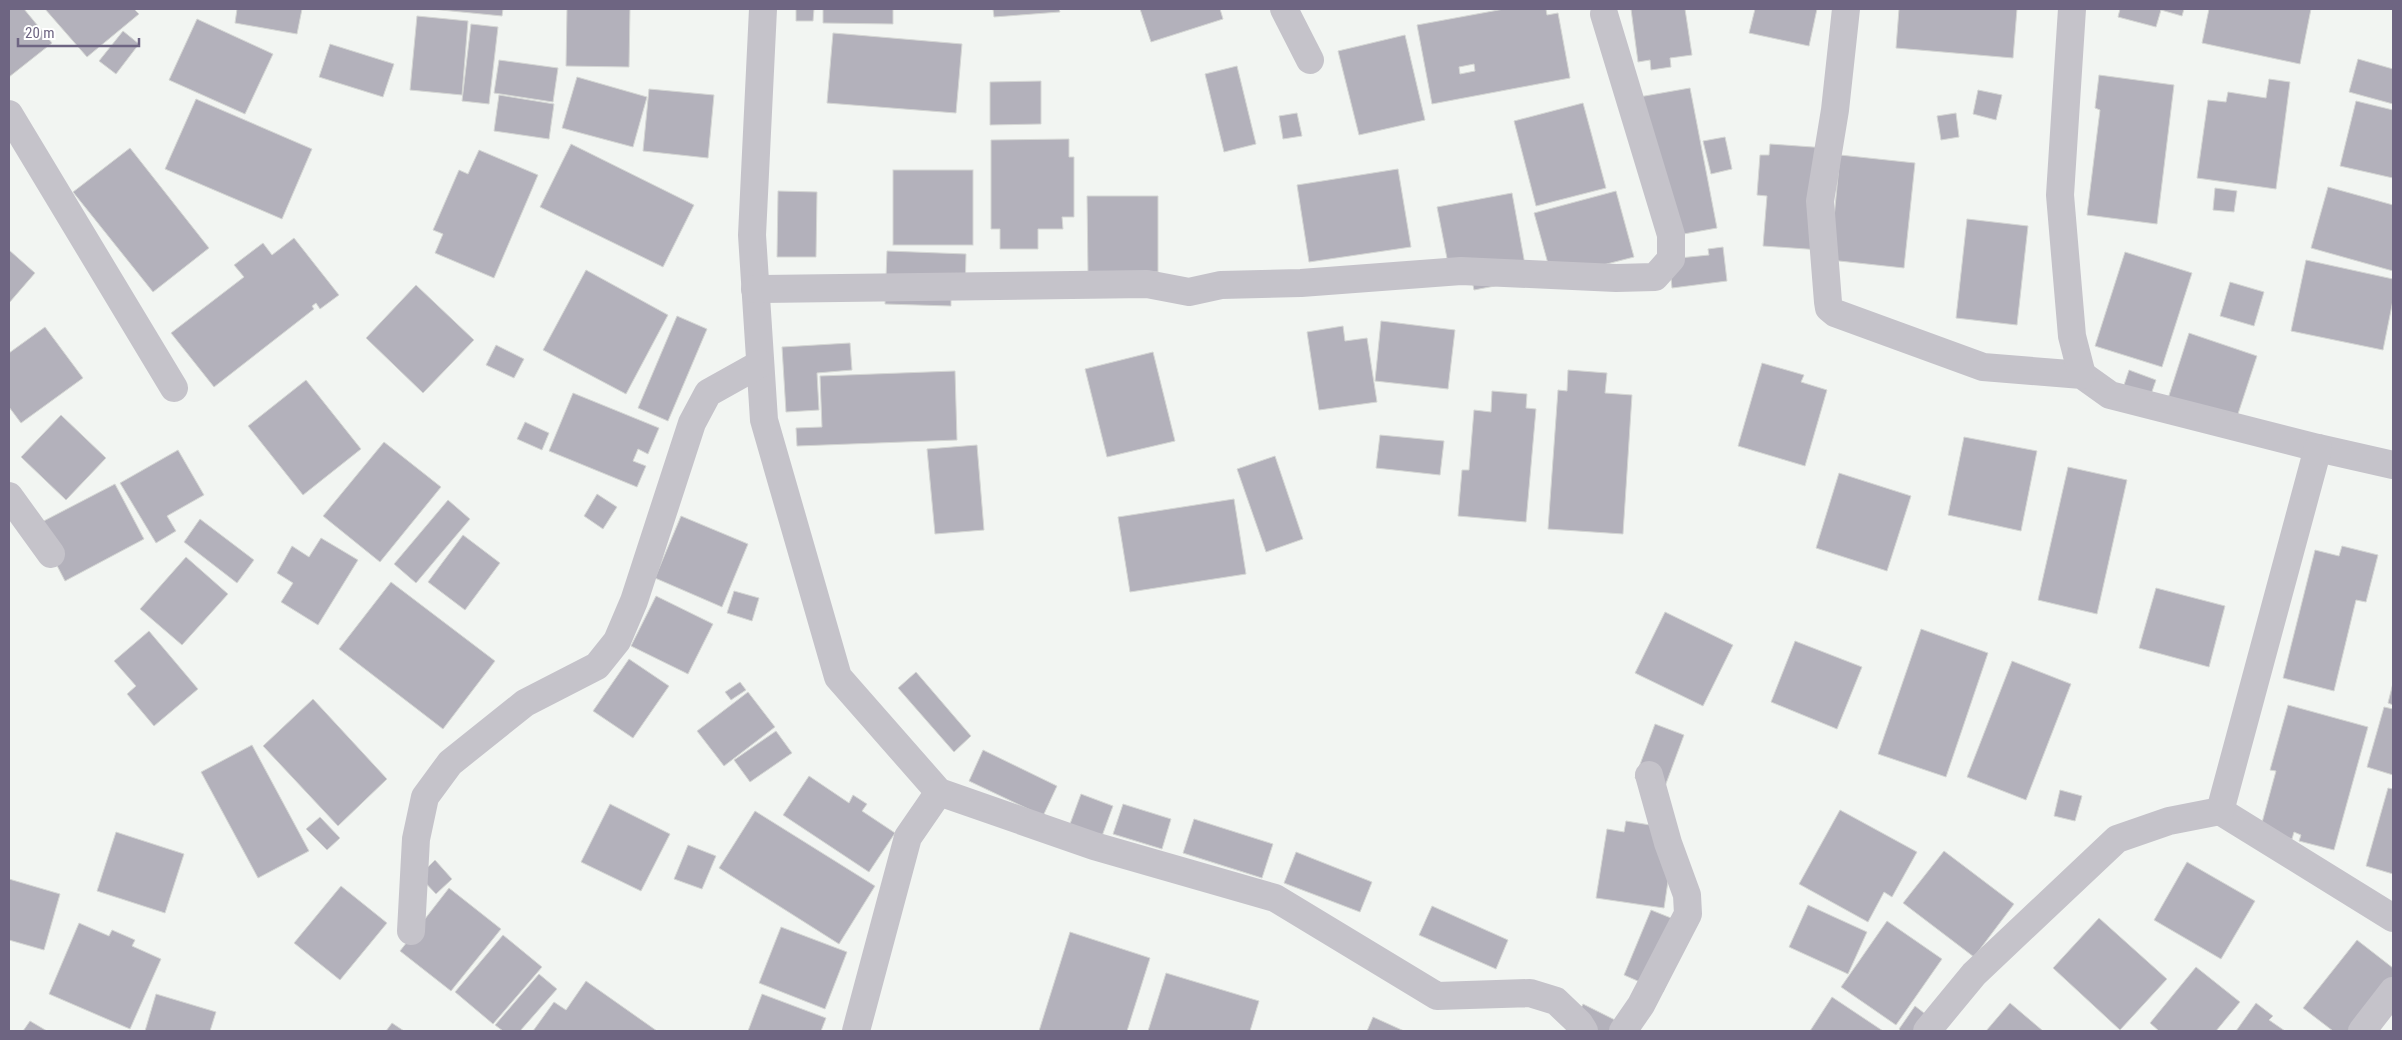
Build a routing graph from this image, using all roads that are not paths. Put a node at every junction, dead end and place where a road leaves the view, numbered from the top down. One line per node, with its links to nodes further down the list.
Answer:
1 (764, 9): 8 (street)
2 (1284, 9): 6 (street)
3 (1846, 9): 10 (street)
4 (2072, 9): 10 (street)
5 (1604, 14): 8 (street)
6 (1310, 60)
7 (9, 114): 11 (street)
8 (755, 289): 9 (street)
9 (760, 364): 17 (street); 20 (street)
10 (2082, 375): 12 (street)
11 (174, 388)
12 (2318, 448): 13 (street); 18 (street)
13 (2393, 465)
14 (9, 496): 15 (street)
15 (51, 554)
16 (1649, 775): 24 (street)
17 (939, 792): 22 (street); 23 (street)
18 (2220, 811): 19 (street); 25 (street)
19 (2393, 918)
20 (411, 931)
21 (2393, 991): 26 (street)
22 (856, 1031)
23 (1584, 1031)
24 (1623, 1031)
25 (1927, 1031)
26 (2362, 1031)

